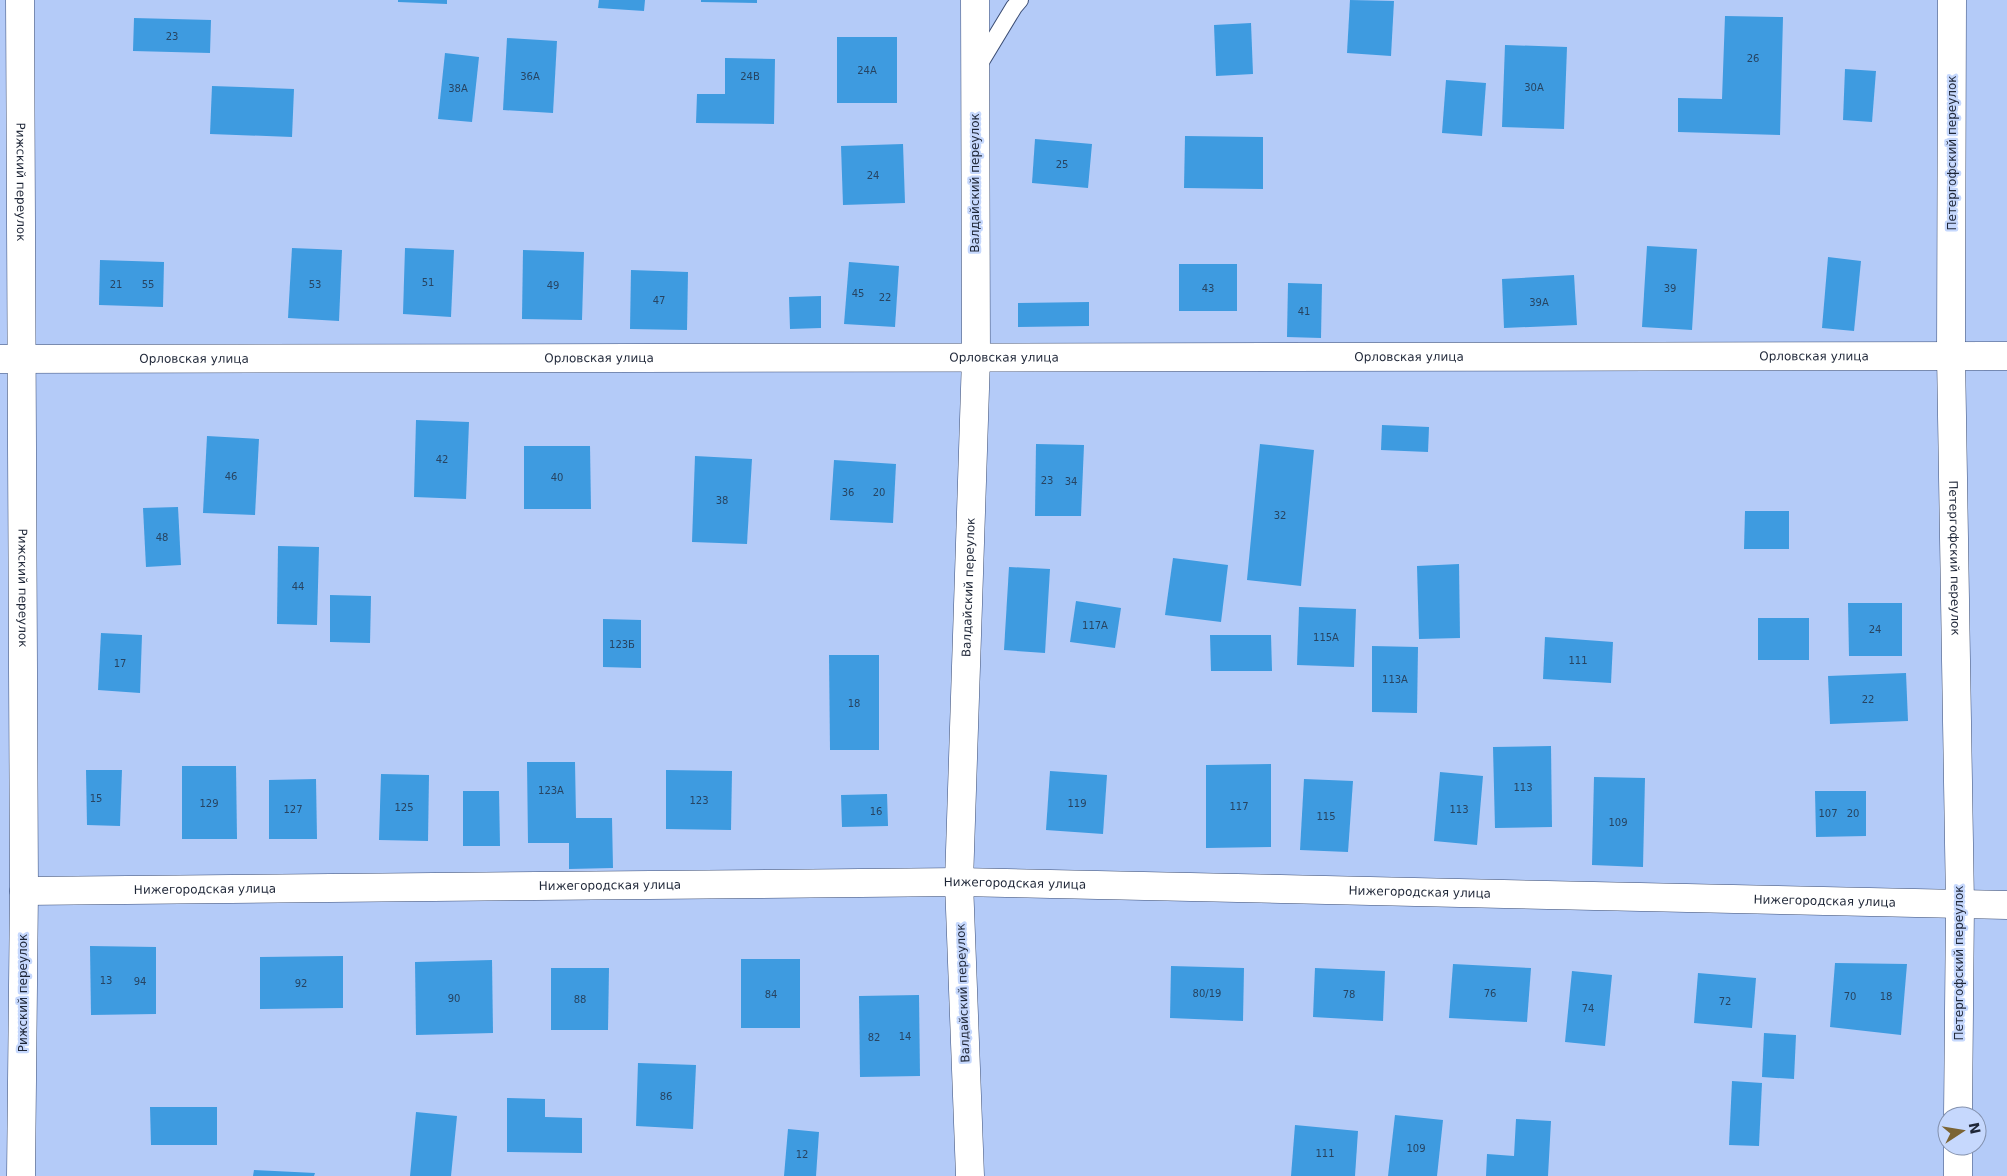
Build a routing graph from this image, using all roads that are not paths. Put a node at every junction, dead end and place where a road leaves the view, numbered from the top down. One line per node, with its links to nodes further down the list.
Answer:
1 (20, 0): 9 (street, Рижский переулок)
2 (975, 0): 5 (street, Валдайский переулок)
3 (1020, 0): 5 (lane)
4 (1952, 0): 6 (street, Петергофский переулок)
5 (975, 71): 8 (street, Валдайский переулок)
6 (1951, 355): 7 (street, Орловская улица); 8 (street, Орловская улица); 12 (street, Петергофский переулок)
7 (2007, 356)
8 (976, 358): 9 (street, Орловская улица); 10 (street, Валдайский переулок)
9 (10, 359): 11 (street, Рижский переулок)
10 (958, 882): 11 (street, Нижегородская улица); 12 (street, Нижегородская улица); 17 (street, Валдайский переулок)
11 (24, 891): 16 (street, Рижский переулок)
12 (1960, 904): 13 (street, Нижегородская улица); 14 (street, Петергофский переулок)
13 (2007, 905)
14 (1958, 1106)
15 (1958, 1156): 18 (street)
16 (22, 1176)
17 (970, 1176)
18 (1958, 1176)

